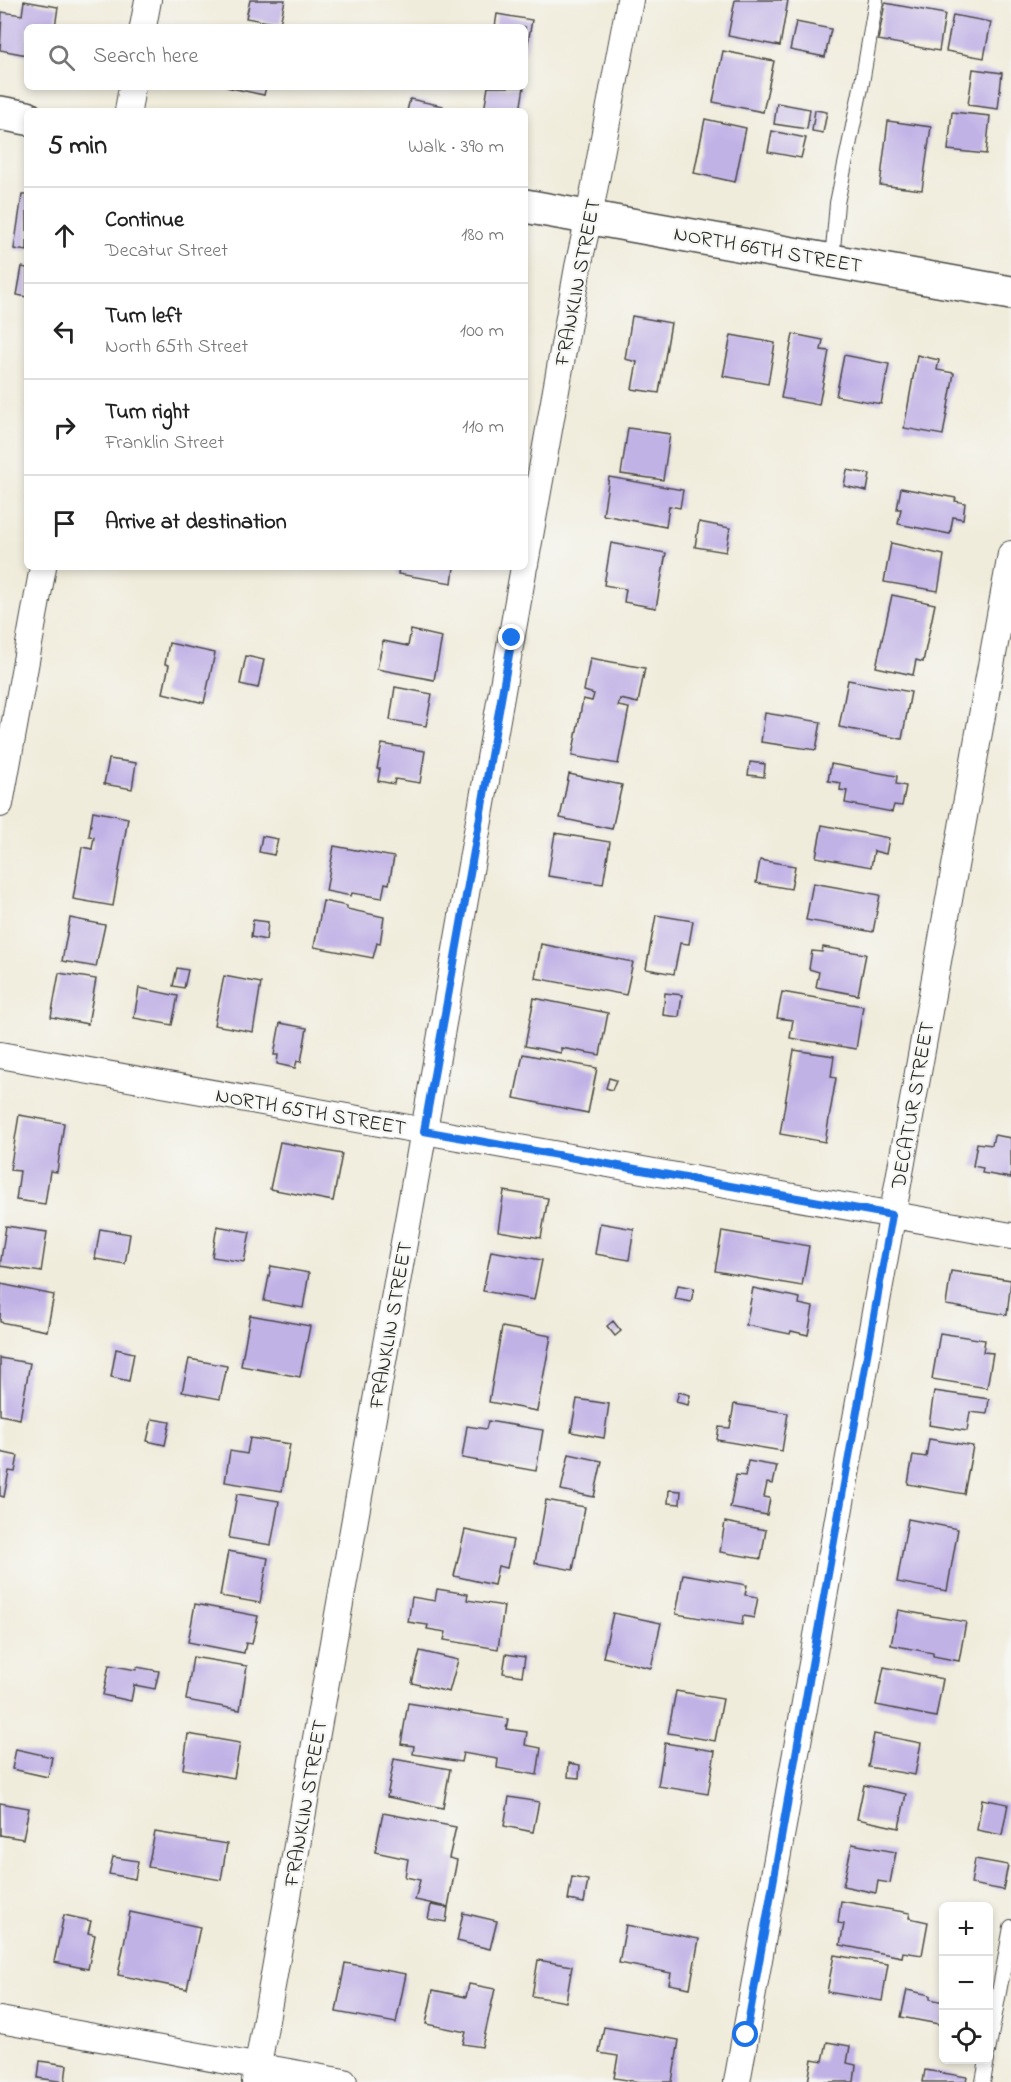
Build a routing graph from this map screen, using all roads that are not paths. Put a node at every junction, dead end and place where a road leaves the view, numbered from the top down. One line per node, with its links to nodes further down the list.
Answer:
1 (148, 0): 4 (street)
2 (630, 0): 10 (street, FRANKLIN STREET)
3 (876, 0): 11 (lane)
4 (144, 24)
5 (132, 90): 6 (street)
6 (128, 108)
7 (0, 113): 8 (street)
8 (24, 117)
9 (528, 207): 10 (street, NORTH 66TH STREET)
10 (589, 217): 11 (street, NORTH 66TH STREET); 13 (street, FRANKLIN STREET)
11 (832, 261): 12 (street, NORTH 66TH STREET)
12 (1011, 293)
13 (528, 548)
14 (1011, 554): 20 (street, DECATUR STREET)
15 (42, 570): 17 (street)
16 (524, 570): 19 (street, FRANKLIN STREET)
17 (0, 804)
18 (0, 1055): 19 (street, NORTH 65TH STREET)
19 (424, 1131): 20 (street, NORTH 65TH STREET); 26 (street, FRANKLIN STREET)
20 (892, 1215): 21 (street, NORTH 65TH STREET); 28 (street, DECATUR STREET)
21 (1011, 1236)
22 (1011, 1927): 24 (lane)
23 (0, 2020): 26 (street)
24 (993, 2025)
25 (986, 2064): 29 (lane)
26 (256, 2074): 27 (street)
27 (344, 2082)
28 (737, 2082)
29 (983, 2082)

